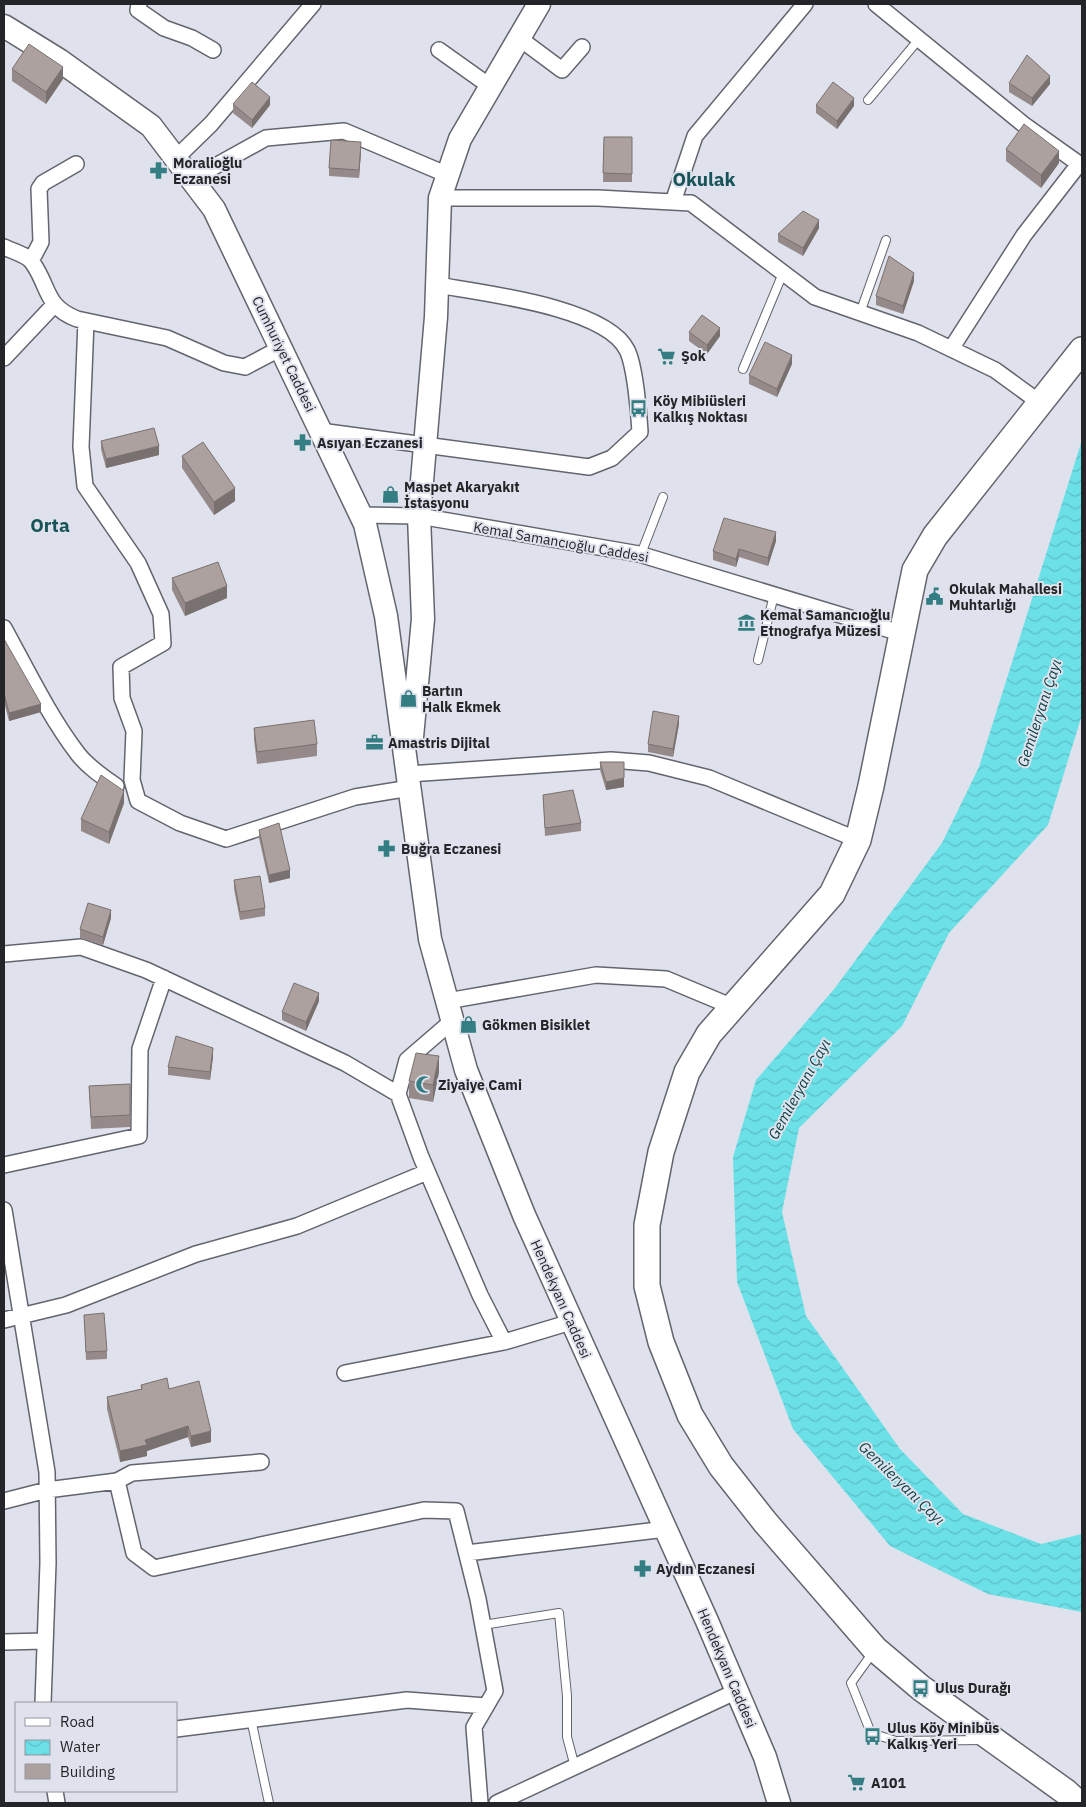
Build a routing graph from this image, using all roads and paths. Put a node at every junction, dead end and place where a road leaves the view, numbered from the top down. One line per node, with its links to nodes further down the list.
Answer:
1 (139, 4): 10 (street)
2 (313, 4): 14 (street)
3 (539, 4): 7 (main road)
4 (805, 4): 20 (street)
5 (876, 4): 8 (street)
6 (4, 26): 14 (main road, Cumhuriyet Caddesi)
7 (519, 38): 9 (street); 12 (main road)
8 (920, 38): 13 (lane); 16 (street)
9 (582, 47)
10 (213, 50)
11 (439, 50): 12 (street)
12 (491, 87): 17 (main road)
13 (868, 100)
14 (176, 158): 18 (main road, Cumhuriyet Caddesi)
15 (76, 164): 23 (street)
16 (1081, 165): 30 (street)
17 (448, 175): 18 (street); 19 (main road)
18 (192, 180): 29 (main road, Cumhuriyet Caddesi)
19 (440, 198): 20 (street); 25 (main road)
20 (673, 202): 24 (street)
21 (886, 240): 27 (lane)
22 (4, 247): 23 (street)
23 (31, 260): 26 (street)
24 (783, 273): 27 (street); 33 (lane)
25 (437, 286): 36 (main road); 36 (street)
26 (54, 305): 28 (street); 32 (street)
27 (860, 313): 30 (street)
28 (86, 321): 29 (street); 46 (street)
29 (281, 348): 35 (main road, Cumhuriyet Caddesi)
30 (951, 349): 34 (street)
31 (1082, 350): 34 (main road)
32 (4, 358)
33 (742, 369)
34 (1040, 402): 43 (main road)
35 (320, 431): 36 (street); 38 (main road, Cumhuriyet Caddesi)
36 (424, 446): 39 (main road)
37 (663, 497): 40 (lane)
38 (360, 515): 39 (street, Kemal Samancıoğlu Caddesi); 45 (main road, Cumhuriyet Caddesi)
39 (419, 516): 40 (street, Kemal Samancıoğlu Caddesi); 45 (main road)
40 (641, 554): 41 (street, Kemal Samancıoğlu Caddesi)
41 (774, 595): 43 (street, Kemal Samancıoğlu Caddesi); 44 (lane)
42 (4, 628): 46 (street)
43 (900, 633): 47 (main road)
44 (758, 660)
45 (409, 781): 46 (street); 47 (street); 51 (main road, Hendekyanı Caddesi)
46 (138, 801)
47 (858, 840): 50 (main road)
48 (4, 954): 49 (street)
49 (164, 978): 52 (street); 53 (street)
50 (733, 1007): 51 (street); 70 (main road)
51 (449, 1012): 52 (street); 58 (main road, Hendekyanı Caddesi)
52 (398, 1094): 54 (street)
53 (4, 1165)
54 (427, 1172): 56 (street); 59 (street)
55 (4, 1210): 56 (street)
56 (21, 1316): 57 (street); 63 (street)
57 (4, 1320)
58 (572, 1322): 59 (street); 65 (main road, Hendekyanı Caddesi)
59 (504, 1342): 60 (street)
60 (345, 1373)
61 (261, 1462): 62 (street)
62 (117, 1481): 63 (street); 66 (street)
63 (47, 1490): 64 (street); 68 (street)
64 (4, 1501)
65 (666, 1529): 66 (street); 71 (main road, Hendekyanı Caddesi)
66 (467, 1554): 67 (street)
67 (483, 1625): 73 (street); 77 (lane)
68 (45, 1641): 69 (street); 72 (street)
69 (4, 1642)
70 (875, 1649): 76 (main road); 76 (lane)
71 (737, 1691): 77 (street); 81 (main road, Hendekyanı Caddesi)
72 (42, 1702)
73 (486, 1706): 74 (street); 79 (street)
74 (251, 1719): 75 (street); 78 (lane)
75 (178, 1729)
76 (994, 1740): 82 (main road)
77 (575, 1767): 80 (street)
78 (269, 1803)
79 (480, 1803)
80 (496, 1803)
81 (779, 1803)
82 (1077, 1803)

